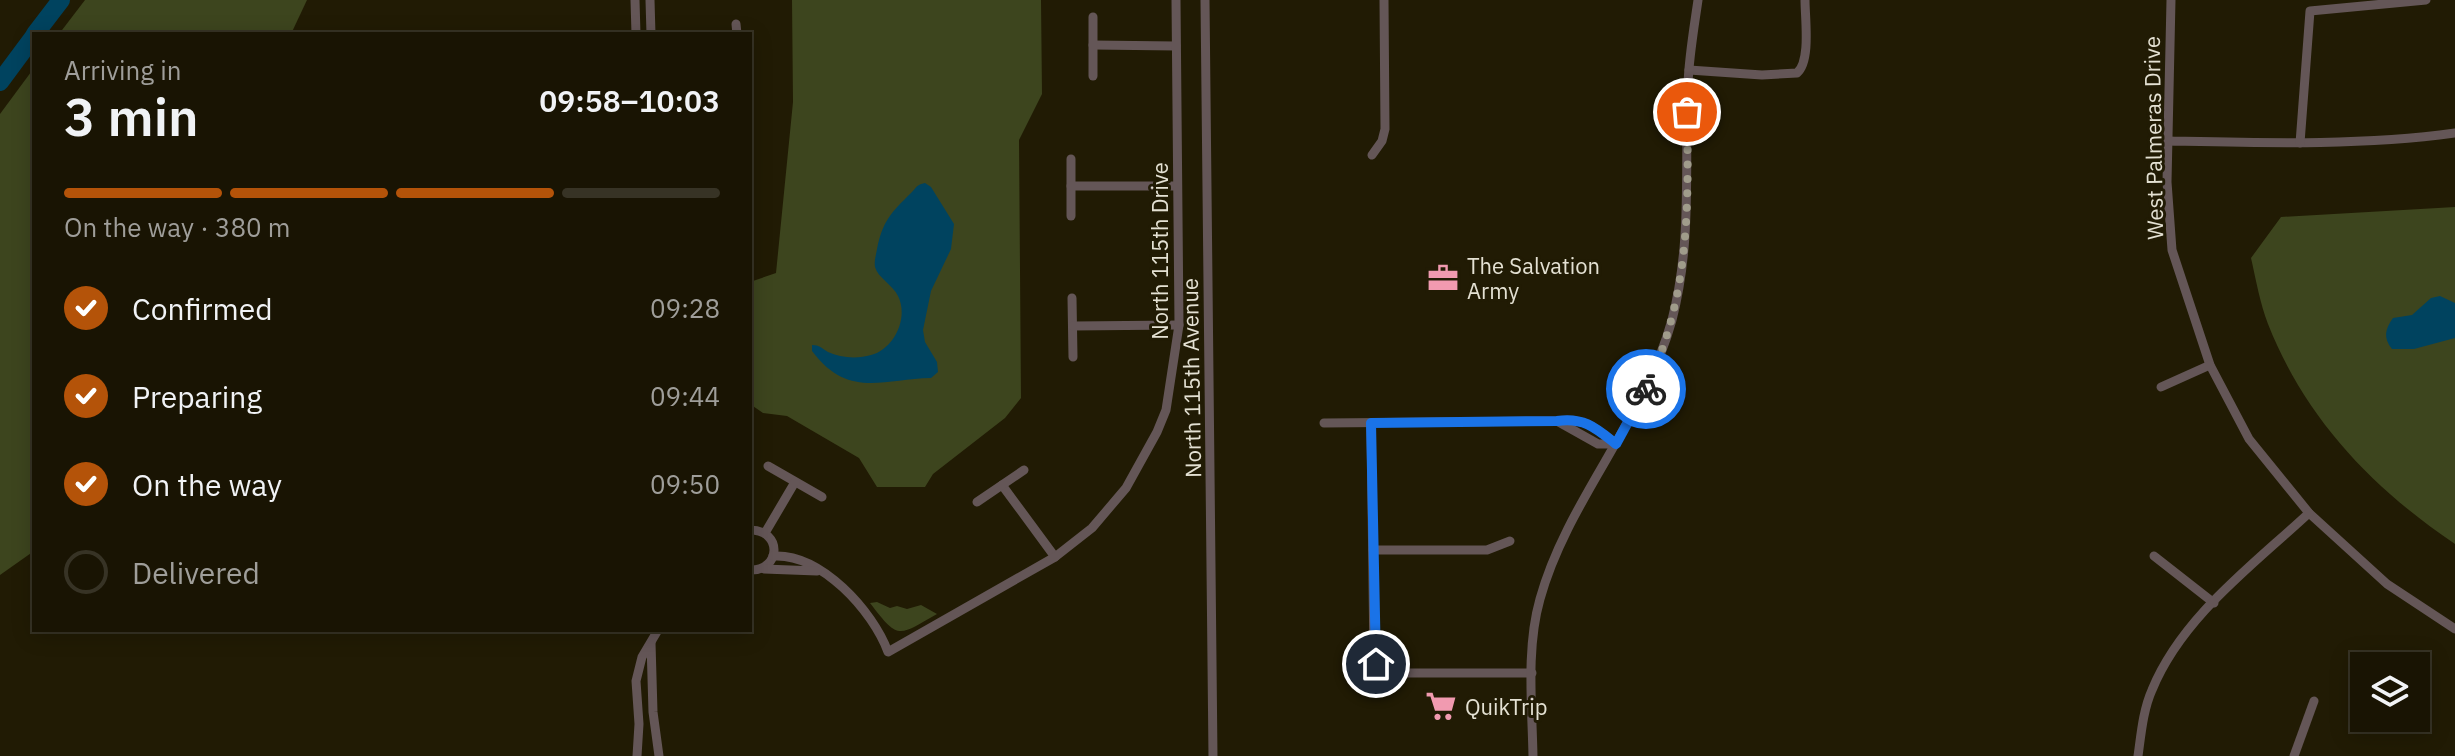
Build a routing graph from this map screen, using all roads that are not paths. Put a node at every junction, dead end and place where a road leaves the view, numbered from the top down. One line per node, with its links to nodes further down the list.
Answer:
1 (635, 0): 11 (street)
2 (650, 0): 12 (street)
3 (1176, 0): 14 (street, North 115th Drive)
4 (1205, 0): 59 (street, North 115th Avenue)
5 (1384, 0): 20 (street)
6 (1698, 0): 15 (street)
7 (1805, 0): 15 (street)
8 (2171, 0): 18 (street, West Palmeras Drive)
9 (2426, 0): 19 (street)
10 (1093, 17): 13 (street)
11 (636, 32)
12 (651, 32)
13 (1093, 45): 14 (street); 16 (street)
14 (1176, 46): 23 (street, North 115th Drive)
15 (1689, 70): 33 (street)
16 (1093, 76)
17 (2455, 133): 19 (street)
18 (2168, 141): 19 (street); 29 (street, West Palmeras Drive)
19 (2300, 143)
20 (1372, 155)
21 (1071, 159): 22 (street)
22 (1071, 186): 23 (street); 24 (street)
23 (1177, 186): 26 (street, North 115th Drive)
24 (1071, 216)
25 (1072, 298): 27 (street)
26 (1179, 325): 27 (street); 47 (street, North 115th Drive)
27 (1073, 326): 28 (street)
28 (1073, 357)
29 (2210, 365): 30 (street); 40 (street, West Palmeras Drive)
30 (2161, 387)
31 (1324, 423): 32 (street)
32 (1371, 423): 33 (street); 44 (street)
33 (1616, 444): 55 (street)
34 (768, 466): 36 (street)
35 (1024, 470): 37 (street)
36 (795, 482): 38 (street); 42 (street)
37 (1002, 485): 39 (street); 47 (street)
38 (822, 497)
39 (977, 502)
40 (2309, 513): 51 (street); 52 (street, West Palmeras Drive)
41 (752, 529): 42 (street)
42 (765, 533): 45 (street)
43 (1510, 541): 44 (street)
44 (1373, 550): 55 (street)
45 (773, 556): 48 (street); 50 (street)
46 (2154, 556): 51 (street)
47 (1055, 557): 50 (street, North 115th Drive)
48 (762, 569): 49 (street); 50 (street)
49 (752, 570)
50 (820, 571)
51 (2214, 603): 61 (street)
52 (2455, 629)
53 (657, 632): 54 (street)
54 (651, 643): 57 (street); 58 (street)
55 (1532, 673): 60 (street)
56 (2314, 701): 62 (street)
57 (637, 756)
58 (659, 756)
59 (1213, 756)
60 (1533, 756)
61 (2138, 756)
62 (2294, 756)

